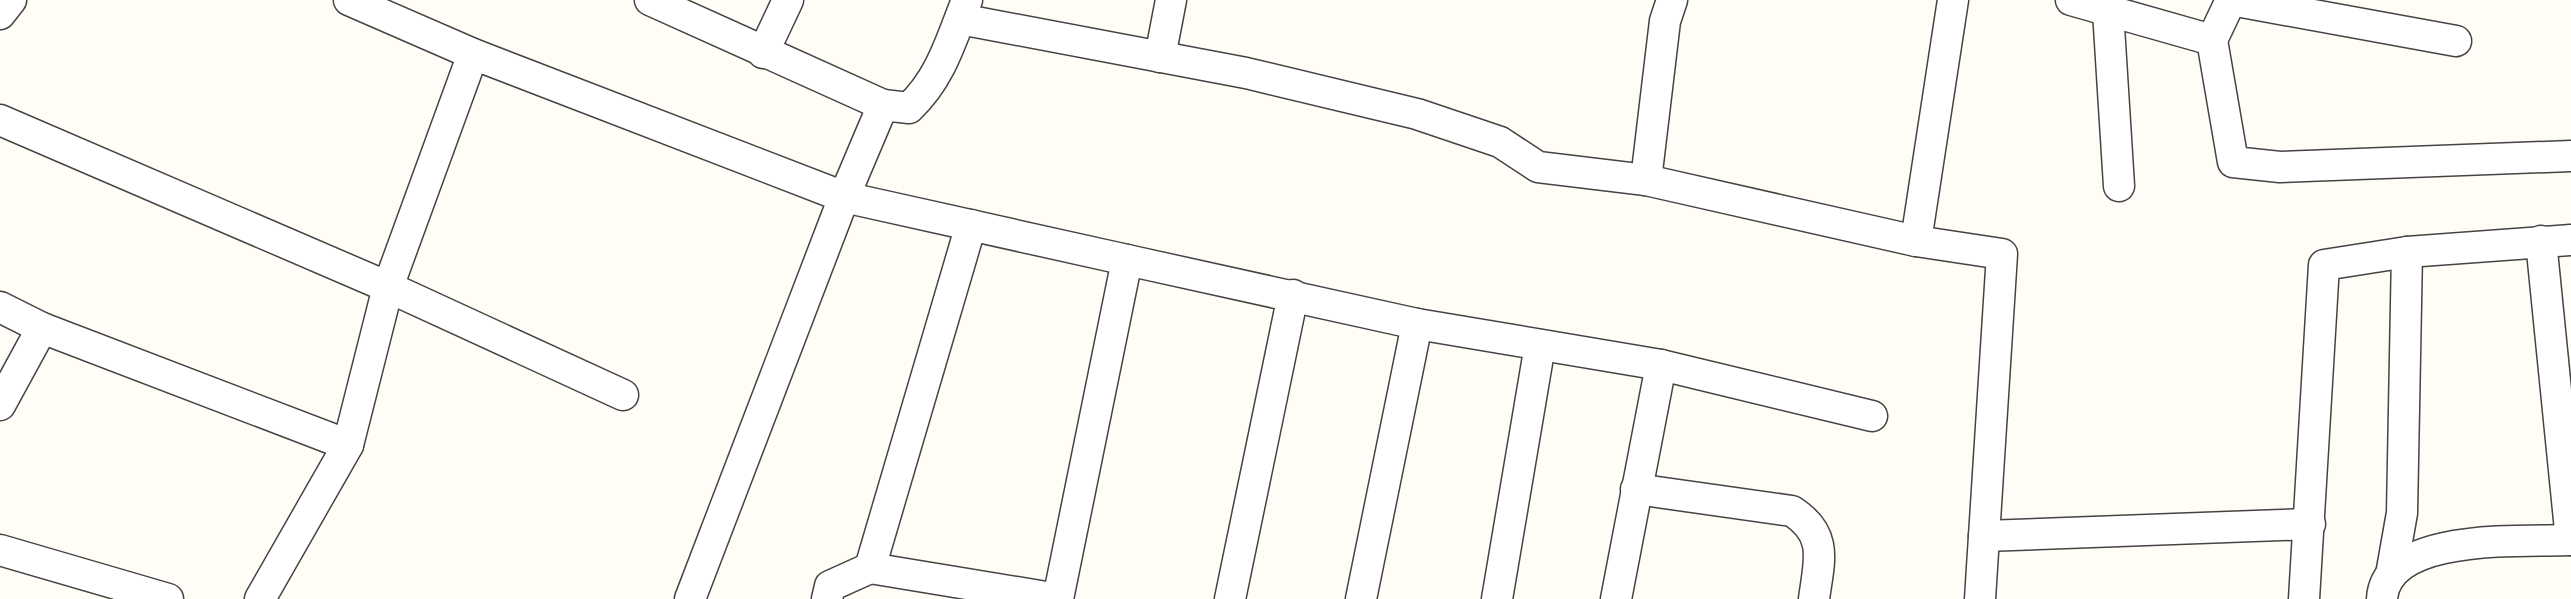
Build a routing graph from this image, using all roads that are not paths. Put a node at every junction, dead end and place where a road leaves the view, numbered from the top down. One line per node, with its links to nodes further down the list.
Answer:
1 (349, 0): 14 (street)
2 (650, 0): 13 (street)
3 (788, 0): 13 (street)
4 (1171, 0): 15 (street)
5 (1672, 0): 19 (street)
6 (1953, 0): 24 (street)
7 (2071, 0): 10 (street)
8 (2231, 0): 11 (street); 12 (street)
9 (963, 9): 15 (street); 16 (street)
10 (2108, 11): 11 (street); 20 (street)
11 (2212, 40): 18 (street)
12 (2457, 41)
13 (764, 53): 16 (street)
14 (473, 54): 21 (street); 28 (street)
15 (1160, 57): 19 (street)
16 (883, 105): 21 (street)
17 (0, 120): 28 (street)
18 (2571, 156)
19 (1646, 180): 24 (street)
20 (2119, 186)
21 (844, 197): 22 (street); 48 (street)
22 (971, 225): 27 (street); 44 (street)
23 (2571, 240): 25 (street)
24 (1916, 241): 41 (street)
25 (2541, 241): 26 (street); 42 (street)
26 (2407, 252): 40 (street); 45 (street)
27 (1127, 260): 29 (street); 50 (street)
28 (388, 287): 35 (street); 38 (street)
29 (1293, 295): 31 (street); 51 (street)
30 (0, 307): 32 (street)
31 (1417, 324): 33 (street); 52 (street)
32 (42, 328): 36 (street); 38 (street)
33 (1540, 345): 34 (street); 53 (street)
34 (1661, 365): 37 (street); 39 (street)
35 (623, 395)
36 (0, 405)
37 (1872, 416)
38 (348, 445): 47 (street)
39 (1636, 489): 54 (street); 55 (street)
40 (2310, 524): 41 (street); 57 (street)
41 (1984, 536): 56 (street)
42 (2571, 540): 45 (street)
43 (0, 550): 46 (street)
44 (870, 568): 49 (street); 50 (street)
45 (2386, 587)
46 (168, 599)
47 (260, 599)
48 (690, 599)
49 (827, 599)
50 (1058, 599)
51 (1230, 599)
52 (1361, 599)
53 (1497, 599)
54 (1616, 599)
55 (1814, 599)
56 (1980, 599)
57 (2304, 599)

